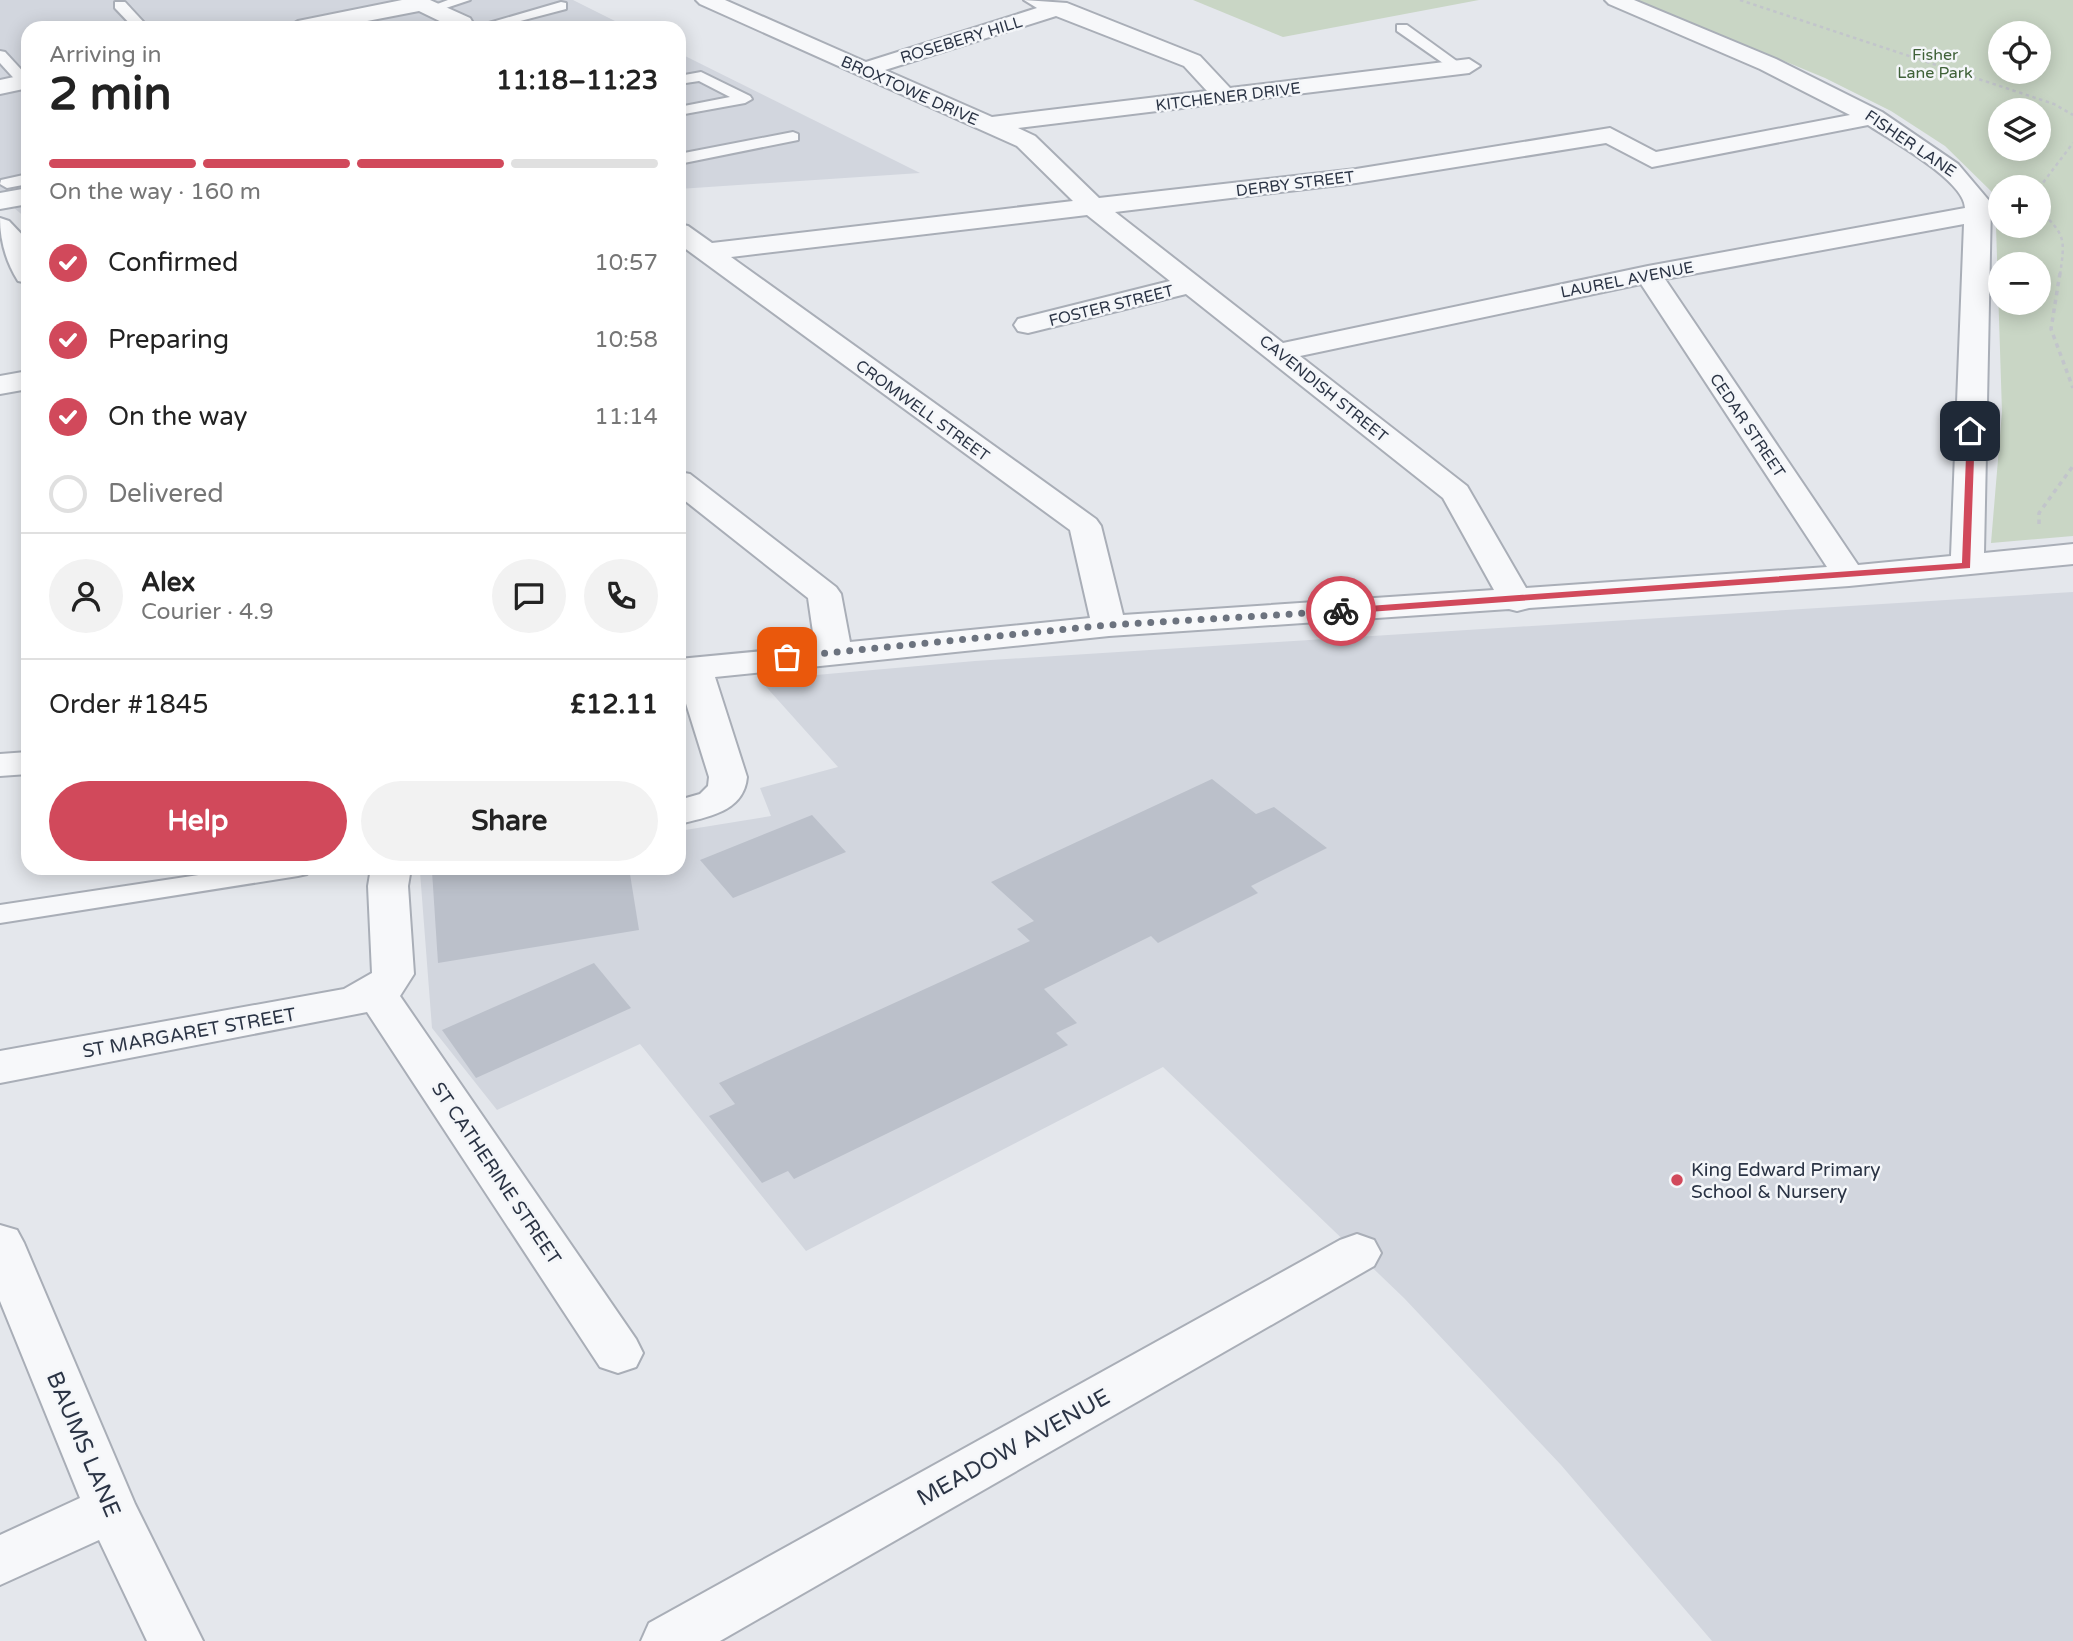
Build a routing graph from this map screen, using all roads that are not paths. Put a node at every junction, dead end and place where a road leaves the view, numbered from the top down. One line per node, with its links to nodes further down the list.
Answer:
1 (463, 0): 5 (lane)
2 (706, 0): 16 (street, BROXTOWE DRIVE)
3 (1035, 0): 8 (street)
4 (1616, 0): 23 (street, FISHER LANE)
5 (422, 4): 10 (street); 11 (street)
6 (120, 5): 9 (lane)
7 (561, 5): 12 (lane)
8 (1059, 8): 16 (street, ROSEBERY HILL); 21 (street)
9 (135, 21)
10 (334, 21)
11 (464, 21)
12 (496, 21)
13 (1402, 28): 15 (lane)
14 (0, 55): 17 (lane)
15 (1463, 66): 21 (street, KITCHENER DRIVE)
16 (863, 70): 24 (street, BROXTOWE DRIVE)
17 (21, 77)
18 (686, 79): 22 (lane)
19 (21, 83): 20 (street)
20 (0, 87)
21 (1224, 96): 24 (street, KITCHENER DRIVE)
22 (686, 110)
23 (1874, 117): 27 (street, DERBY STREET); 28 (street, FISHER LANE)
24 (988, 125): 27 (street, BROXTOWE DRIVE)
25 (793, 137): 26 (lane)
26 (686, 158)
27 (1094, 208): 31 (street, DERBY STREET); 34 (street, CAVENDISH STREET)
28 (1976, 214): 33 (street, LAUREL AVENUE); 41 (street, FISHER LANE)
29 (0, 226): 32 (street)
30 (686, 238): 31 (street, CROMWELL STREET)
31 (704, 252): 44 (street, CROMWELL STREET)
32 (21, 258)
33 (1648, 274): 36 (street, LAUREL AVENUE); 42 (street, CEDAR STREET)
34 (1193, 284): 35 (street, FOSTER STREET); 36 (street, CAVENDISH STREET)
35 (1028, 325)
36 (1279, 352): 43 (street, CAVENDISH STREET)
37 (21, 381): 38 (street)
38 (0, 385)
39 (686, 486): 45 (street)
40 (2073, 554): 41 (street)
41 (1967, 566): 42 (street)
42 (1849, 576): 43 (street)
43 (1517, 601): 44 (street)
44 (1109, 625): 45 (street)
45 (834, 652): 46 (street)
46 (687, 668): 49 (street)
47 (21, 764): 48 (street)
48 (0, 765)
49 (686, 810)
50 (254, 875): 52 (lane)
51 (390, 875): 53 (street)
52 (0, 915)
53 (376, 993): 54 (street, ST MARGARET STREET); 57 (street, ST CATHERINE STREET)
54 (0, 1068)
55 (0, 1243): 58 (street, BAUMS LANE)
56 (1357, 1253): 61 (street, MEADOW AVENUE)
57 (618, 1353)
58 (111, 1509): 59 (street); 60 (street, BAUMS LANE)
59 (0, 1561)
60 (176, 1641)
61 (668, 1641)

